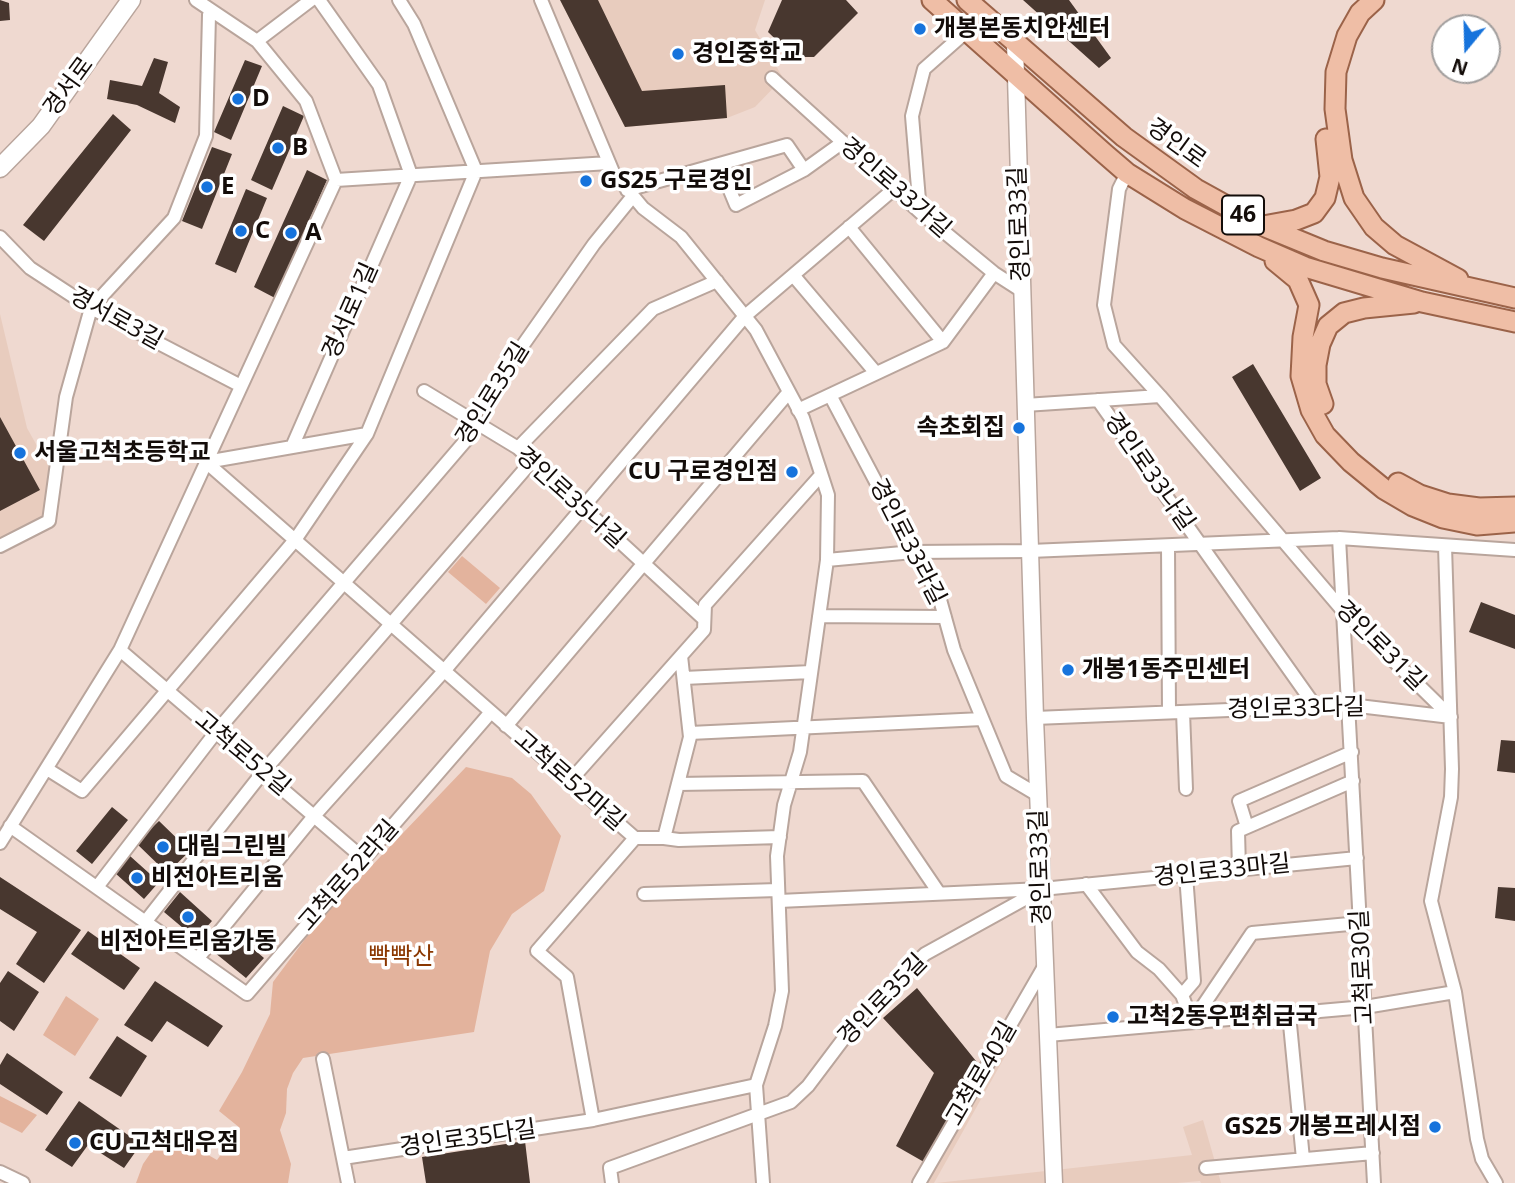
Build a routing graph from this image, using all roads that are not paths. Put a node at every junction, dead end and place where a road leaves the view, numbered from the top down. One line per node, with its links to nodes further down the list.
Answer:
1 (196, 0): 11 (street)
2 (311, 0): 13 (street)
3 (318, 0): 24 (street)
4 (399, 0): 22 (street)
5 (541, 0): 18 (street)
6 (932, 0): 12 (main road, 경인로 / 46)
7 (967, 0): 14 (main road, 경인로 / 46)
8 (1357, 0): 29 (main road)
9 (1374, 0): 36 (main road)
10 (129, 1): 20 (main road, 경서로)
11 (211, 10): 13 (street); 40 (street)
12 (967, 31): 15 (main road, 경인로 / 46); 28 (street)
13 (257, 41): 25 (street)
14 (1014, 43): 15 (street, 경인로33길); 29 (main road, 경인로 / 46)
15 (1015, 74): 23 (main road, 경인로 / 46); 37 (street, 경인로33길)
16 (772, 78): 17 (street, 경인로33가길)
17 (843, 142): 21 (street); 26 (street, 경인로33가길)
18 (608, 163): 22 (street); 27 (street)
19 (719, 164): 21 (street); 21 (street); 27 (street)
20 (0, 167)
21 (804, 170)
22 (476, 171): 24 (street); 54 (street)
23 (1127, 173): 32 (main road, 경인로 / 46); 49 (street, 경인로31길)
24 (411, 175): 25 (street); 55 (street, 경서로1길)
25 (336, 180): 45 (street)
26 (894, 189): 28 (street, 경인로33가길); 30 (street)
27 (630, 193): 35 (street); 53 (street, 경인로35길)
28 (920, 212): 33 (street, 경인로33가길)
29 (1264, 226): 36 (main road, 경인로 / 46)
30 (849, 227): 34 (street); 43 (street)
31 (0, 237): 40 (street, 경서로3길)
32 (1259, 247): 39 (main road, 경인로 / 46); 62 (main road)
33 (994, 273): 37 (street, 경인로33가길); 43 (street)
34 (793, 275): 41 (street); 44 (street)
35 (717, 281): 41 (street); 56 (street, 경인로35길)
36 (1481, 290): 38 (main road, 경인로 / 46)
37 (1022, 291): 51 (street, 경인로33길)
38 (1515, 298)
39 (1422, 302): 42 (main road, 경인로 / 46); 60 (main road)
40 (91, 308): 45 (street, 경서로3길); 67 (street)
41 (745, 316): 47 (street); 61 (street)
42 (1515, 322)
43 (943, 342): 44 (street)
44 (876, 373): 48 (street)
45 (241, 386): 58 (street)
46 (424, 391): 53 (street, 경인로35나길)
47 (789, 392): 52 (street); 74 (street)
48 (830, 395): 52 (street); 72 (street, 경인로33라길)
49 (1160, 396): 50 (street); 65 (street, 경인로31길)
50 (1098, 400): 51 (street); 66 (street, 경인로33나길)
51 (1025, 405): 71 (street, 경인로33길)
52 (798, 410): 59 (street)
53 (474, 421): 56 (street, 경인로35나길); 75 (street, 경인로35길)
54 (366, 434): 55 (street); 64 (street)
55 (292, 447): 58 (street)
56 (518, 448): 57 (street, 경인로35나길)
57 (531, 461): 61 (street, 경인로35나길); 80 (street)
58 (206, 462): 64 (street, 고척로52마길); 81 (street)
59 (821, 475): 73 (street); 79 (street)
60 (1515, 507)
61 (582, 509): 74 (street, 경인로35나길); 83 (street)
62 (1515, 522)
63 (1339, 538): 65 (street, 경인로33나길); 69 (street); 76 (street, 고척로30길)
64 (295, 540): 75 (street, 고척로52마길); 86 (street)
65 (1284, 541): 66 (street, 경인로33나길); 76 (street, 경인로31길)
66 (1200, 544): 68 (street, 경인로33나길); 88 (street, 경인로33나길)
67 (0, 546)
68 (1168, 546): 71 (street, 경인로33나길); 90 (street, 경인로33나길)
69 (1445, 546): 70 (street); 92 (street)
70 (1515, 550)
71 (1030, 551): 72 (street); 93 (street, 경인로33길)
72 (913, 552): 73 (street); 78 (street, 경인로33라길)
73 (827, 560): 77 (street)
74 (643, 564): 79 (street, 경인로35나길); 95 (street)
75 (344, 583): 80 (street, 고척로52마길); 97 (street)
76 (1344, 611): 87 (street, 고척로30길); 92 (street, 경인로31길)
77 (819, 616): 78 (street); 84 (street)
78 (945, 617): 94 (street, 경인로33라길)
79 (704, 619): 82 (street)
80 (392, 625): 83 (street, 고척로52마길); 101 (street)
81 (120, 650): 86 (street, 고척로52길); 100 (street)
82 (681, 656): 85 (street); 104 (street)
83 (444, 671): 89 (street, 고척로52마길); 108 (street)
84 (811, 672): 85 (street); 96 (street)
85 (684, 678): 98 (street)
86 (167, 690): 97 (street, 고척로52길); 100 (street)
87 (1350, 705): 88 (street, 경인로33다길); 92 (street, 경인로33다길); 99 (street, 고척로30길)
88 (1315, 706): 91 (street, 경인로33다길)
89 (491, 712): 95 (street, 고척로52마길); 116 (street, 고척로52라길)
90 (1169, 712): 91 (street, 경인로33다길); 93 (street, 경인로33다길)
91 (1183, 712): 106 (street)
92 (1451, 717): 129 (street)
93 (1035, 718): 107 (street, 경인로33길)
94 (982, 719): 96 (street); 107 (street, 경인로33라길)
95 (506, 726): 104 (street, 고척로52마길)
96 (803, 728): 98 (street); 102 (street)
97 (216, 732): 101 (street, 고척로52길); 120 (street)
98 (690, 733): 105 (street)
99 (1352, 752): 103 (street, 고척로30길); 110 (street)
100 (47, 769): 109 (street)
101 (263, 772): 108 (street, 고척로52길); 125 (street)
102 (791, 781): 105 (street); 111 (street); 122 (street)
103 (1353, 781): 110 (street); 115 (street, 고척로30길)
104 (570, 782): 112 (street, 고척로52마길)
105 (678, 784): 113 (street)
106 (1186, 789)
107 (1038, 795): 121 (street, 경인로33길)
108 (314, 816): 116 (street, 고척로52길); 127 (street)
109 (10, 826): 114 (street); 120 (street, 고척로52라길)
110 (1247, 827): 117 (street)
111 (780, 837): 113 (street); 124 (street)
112 (635, 838): 113 (street); 138 (street, 고척로52마길)
113 (664, 838)
114 (0, 843)
115 (1357, 858): 117 (street, 경인로33마길); 126 (street, 고척로30길)
116 (364, 859): 127 (street, 고척로52라길)
117 (1239, 869): 118 (street, 경인로33마길)
118 (1186, 874): 119 (street, 경인로33마길); 130 (street)
119 (1086, 884): 121 (street, 경인로33마길); 130 (street)
120 (97, 887): 125 (street, 고척로52라길)
121 (1042, 889): 122 (street); 128 (street, 경인로33길); 137 (street, 경인로35길)
122 (939, 893): 124 (street)
123 (644, 894): 124 (street)
124 (778, 895): 136 (street)
125 (146, 921): 127 (street, 고척로52라길)
126 (1360, 923): 131 (street, 고척로30길); 133 (street)
127 (198, 958)
128 (1045, 964): 134 (street, 경인로33길); 148 (street, 고척로40길)
129 (1455, 992): 131 (street); 151 (street)
130 (1182, 995): 133 (street)
131 (1365, 1007): 132 (street); 139 (street, 고척로30길)
132 (1289, 1014): 133 (street); 141 (street)
133 (1192, 1022): 134 (street)
134 (1048, 1035): 149 (street, 경인로33길)
135 (323, 1059): 140 (street)
136 (756, 1085): 137 (street); 138 (street, 경인로35다길)
137 (758, 1116): 146 (street, 경인로35길); 147 (street)
138 (593, 1120): 140 (street, 경인로35다길)
139 (1373, 1153): 141 (street); 150 (street, 고척로30길)
140 (343, 1158): 145 (street)
141 (1303, 1159): 142 (street)
142 (1206, 1168)
143 (0, 1172): 144 (street)
144 (23, 1183)
145 (348, 1183)
146 (612, 1183)
147 (763, 1183)
148 (919, 1183)
149 (1055, 1183)
150 (1374, 1183)
151 (1496, 1183)

